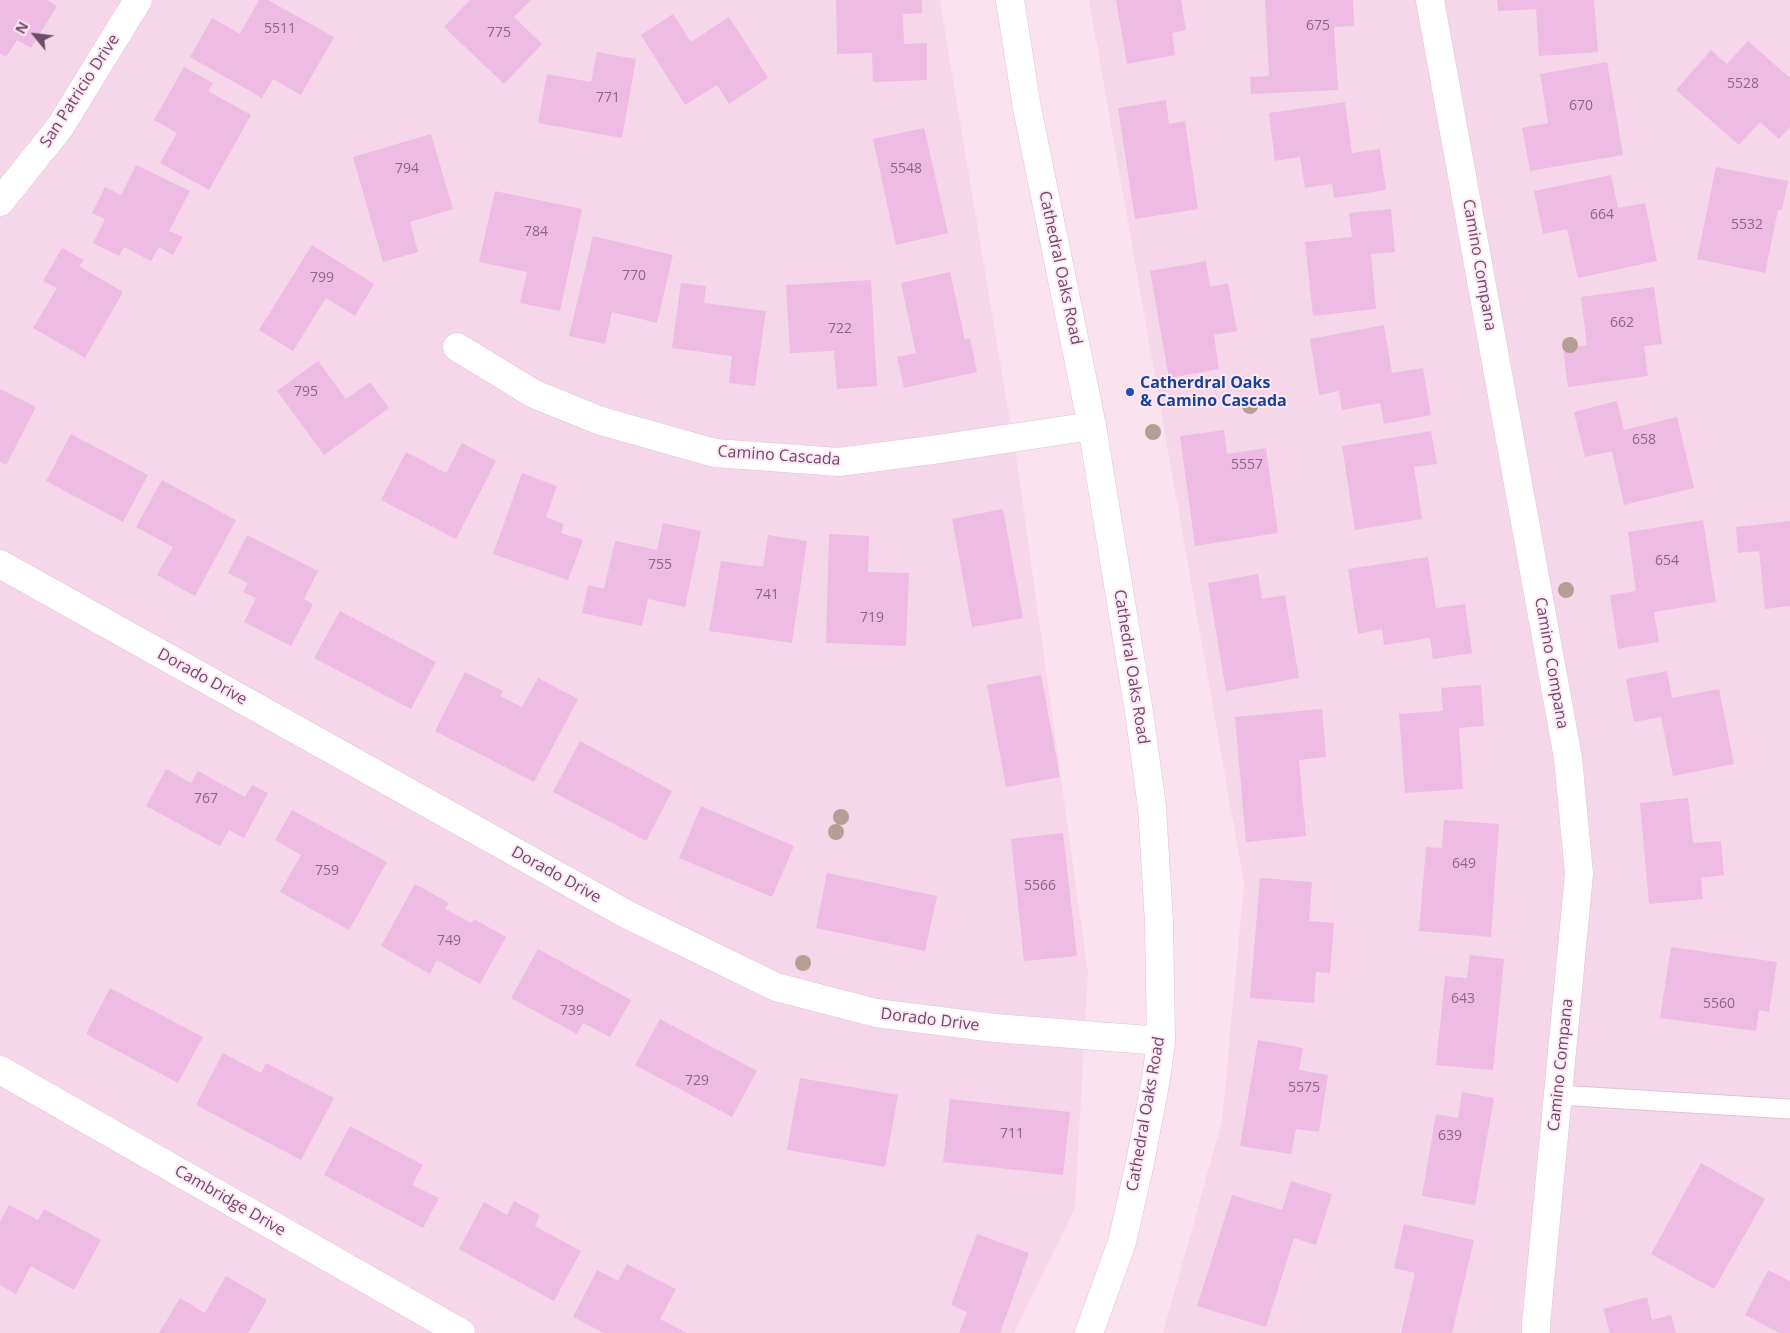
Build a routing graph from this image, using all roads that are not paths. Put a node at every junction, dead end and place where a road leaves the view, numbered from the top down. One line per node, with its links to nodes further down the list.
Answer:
1 (138, 0): 4 (street, San Patricio Drive)
2 (1010, 0): 6 (street, Cathedral Oaks Road)
3 (1430, 0): 10 (street, Camino Compana)
4 (0, 202)
5 (457, 347): 6 (street, Camino Cascada)
6 (1092, 426): 8 (street, Cathedral Oaks Road)
7 (0, 564): 8 (street, Dorado Drive)
8 (1161, 1041): 13 (street, Cathedral Oaks Road)
9 (0, 1070): 12 (street, Cambridge Drive)
10 (1558, 1095): 11 (lane); 14 (street, Camino Compana)
11 (1790, 1109)
12 (446, 1329)
13 (1089, 1333)
14 (1536, 1333)

